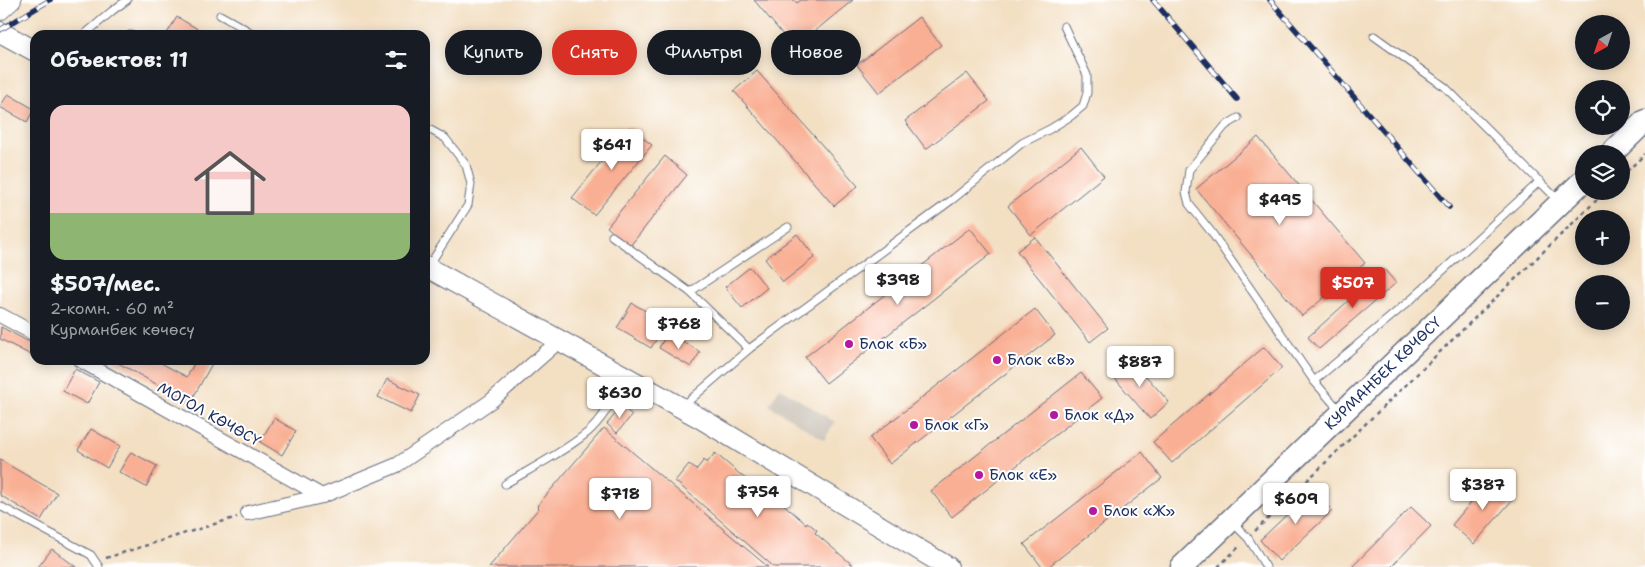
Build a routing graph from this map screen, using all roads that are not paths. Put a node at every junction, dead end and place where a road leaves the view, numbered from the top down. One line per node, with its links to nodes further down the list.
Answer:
1 (12, 0): 3 (street)
2 (128, 0): 6 (lane)
3 (0, 11)
4 (220, 15): 7 (lane)
5 (1064, 26): 26 (lane)
6 (90, 30)
7 (247, 30)
8 (1, 34): 10 (main road)
9 (1374, 36): 15 (lane)
10 (30, 48)
11 (1238, 118): 29 (lane)
12 (1645, 121): 14 (main road)
13 (430, 130): 20 (lane)
14 (1620, 145)
15 (1540, 181): 17 (lane); 29 (lane)
16 (1575, 188): 17 (main road, КУРМАНБЕК КӨЧӨСҮ)
17 (1560, 202): 31 (main road, КУРМАНБЕК КӨЧӨСҮ)
18 (788, 227): 22 (lane)
19 (612, 236): 22 (lane)
20 (430, 262)
21 (430, 269): 25 (main road)
22 (690, 292): 26 (lane)
23 (0, 315): 24 (street)
24 (30, 331)
25 (560, 340): 28 (main road); 33 (street)
26 (749, 349): 30 (lane)
27 (89, 365): 33 (street, МОГОЛ КӨЧӨСҮ)
28 (626, 378): 30 (main road); 32 (lane)
29 (1314, 381): 31 (lane)
30 (680, 408): 38 (main road)
31 (1341, 413): 36 (main road, КУРМАНБЕК КӨЧӨСҮ)
32 (505, 484)
33 (322, 496): 35 (street)
34 (0, 506): 37 (lane)
35 (248, 513)
36 (1230, 520): 39 (main road, КУРМАНБЕК КӨЧӨСҮ); 40 (lane)
37 (97, 564)
38 (948, 567)
39 (1182, 567)
40 (1266, 567)

